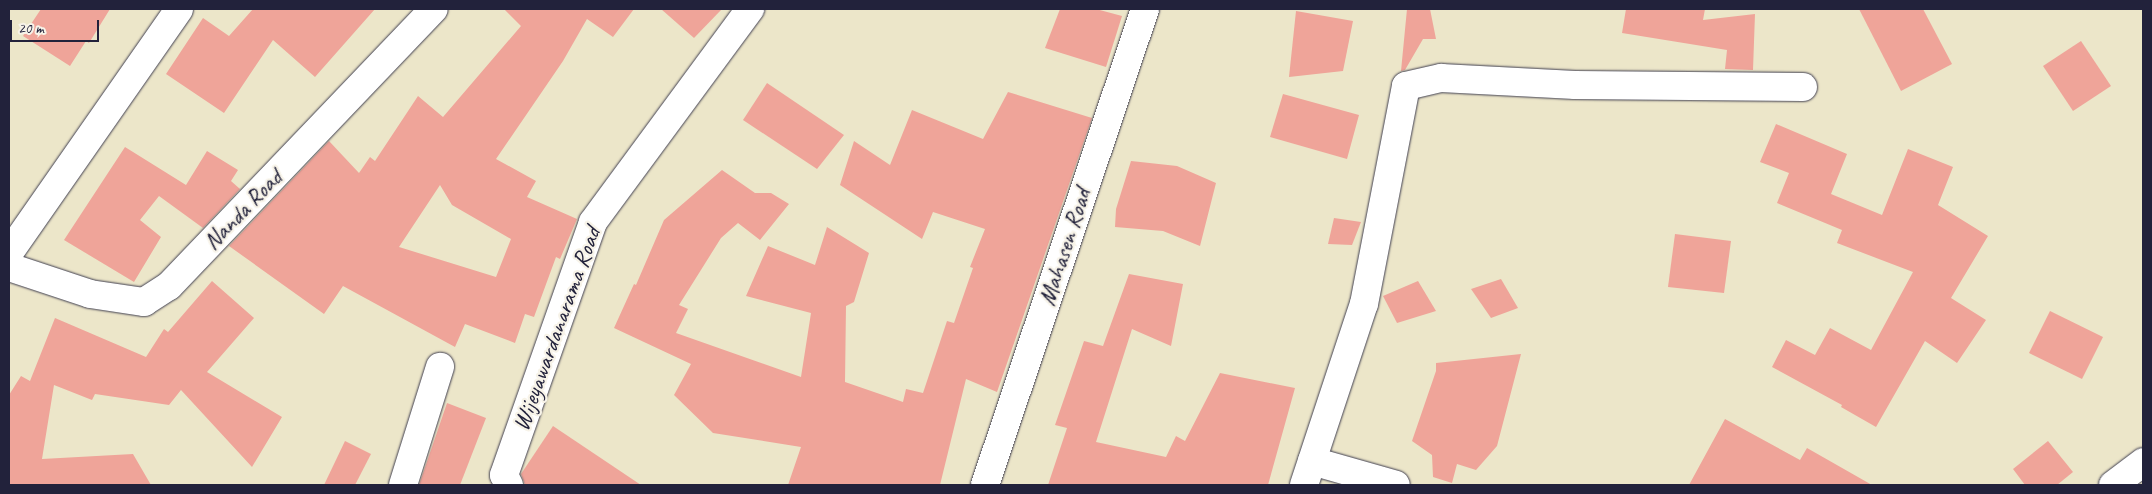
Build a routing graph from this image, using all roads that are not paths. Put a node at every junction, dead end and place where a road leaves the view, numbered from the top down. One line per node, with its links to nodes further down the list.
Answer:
1 (179, 9): 6 (street)
2 (434, 9): 7 (street, Nanda Road)
3 (750, 9): 12 (street, Wijeyawardanarama Road)
4 (1144, 9): 13 (street, Mahasen Road)
5 (1803, 87): 10 (street)
6 (9, 253)
7 (9, 267)
8 (440, 368): 11 (street)
9 (2143, 462): 15 (street)
10 (1308, 473): 14 (street)
11 (402, 485)
12 (509, 485)
13 (986, 485)
14 (1396, 485)
15 (2113, 485)

